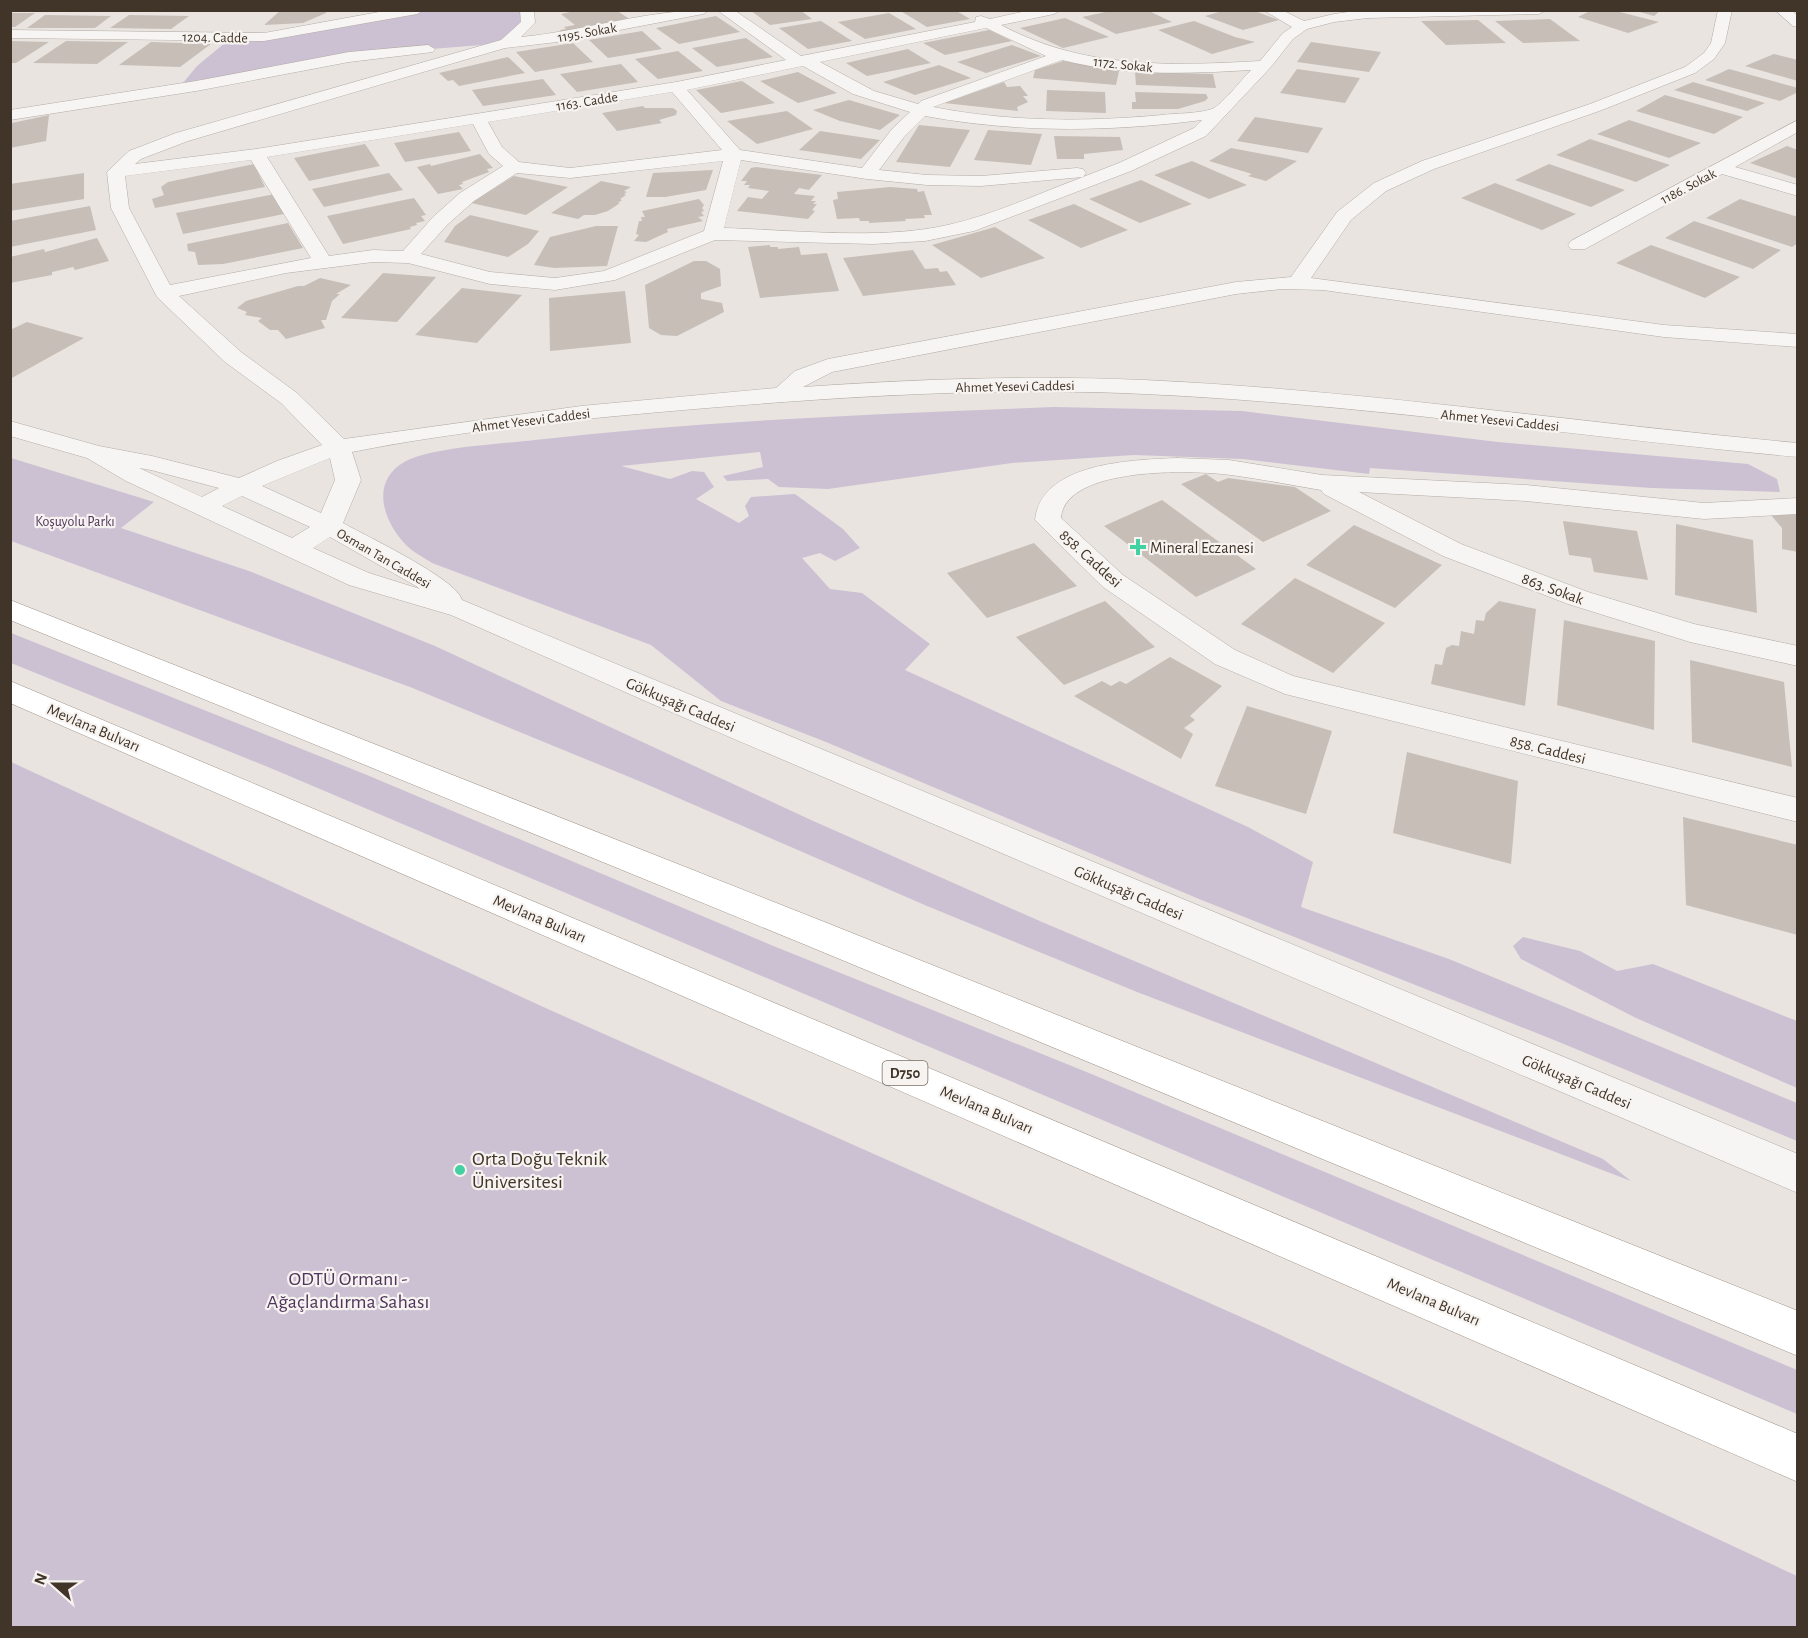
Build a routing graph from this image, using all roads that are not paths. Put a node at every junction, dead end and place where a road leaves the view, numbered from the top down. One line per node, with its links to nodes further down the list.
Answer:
1 (355, 10): 13 (street)
2 (417, 10): 13 (street, 1204. Cadde)
3 (527, 10): 18 (street)
4 (703, 10): 18 (street, 1195. Sokak)
5 (724, 10): 20 (street)
6 (1054, 10): 14 (street, 1163. Cadde)
7 (1270, 10): 16 (street)
8 (1539, 10): 11 (street)
9 (1725, 10): 40 (street)
10 (1782, 10): 15 (street)
11 (1364, 12): 16 (street)
12 (971, 15): 14 (street, 1172. Sokak)
13 (370, 19): 17 (street, 1204. Cadde)
14 (987, 23): 19 (street, 1172. Sokak); 20 (street, 1163. Cadde)
15 (1797, 23)
16 (1302, 26): 21 (street)
17 (10, 34)
18 (506, 43): 25 (street); 33 (street)
19 (1062, 55): 21 (street, 1172. Sokak); 23 (street)
20 (801, 61): 22 (street, 1163. Cadde); 23 (street)
21 (1265, 65): 24 (street)
22 (676, 87): 26 (street, 1163. Cadde); 29 (street)
23 (919, 110): 24 (street); 34 (street)
24 (1219, 113): 31 (street)
25 (10, 115)
26 (478, 118): 28 (street, 1163. Cadde); 30 (street)
27 (1797, 125): 32 (street, 1186. Sokak)
28 (256, 154): 33 (street, 1163. Cadde); 39 (street)
29 (734, 154): 30 (street); 34 (street); 36 (street)
30 (514, 167): 38 (street)
31 (1125, 167): 34 (street); 36 (street)
32 (1721, 168): 35 (street); 37 (street, 1186. Sokak)
33 (116, 172): 41 (street)
34 (867, 174)
35 (1797, 191)
36 (713, 234): 38 (street)
37 (1578, 245)
38 (408, 257): 39 (street)
39 (323, 261): 41 (street)
40 (1298, 282): 42 (street); 43 (street)
41 (164, 293): 45 (street)
42 (1797, 341)
43 (784, 394): 45 (street, Ahmet Yesevi Caddesi); 46 (street, Ahmet Yesevi Caddesi)
44 (10, 428): 47 (street, Osman Tan Caddesi)
45 (339, 448): 49 (street, Ahmet Yesevi Caddesi); 52 (street)
46 (1797, 450)
47 (96, 453): 49 (street, Osman Tan Caddesi); 51 (street, Osman Tan Caddesi)
48 (1322, 483): 50 (street, 858. Caddesi); 56 (street, 863. Sokak); 58 (street, 858. Caddesi)
49 (240, 486): 51 (street, Ahmet Yesevi Caddesi); 52 (street, Osman Tan Caddesi)
50 (1797, 506)
51 (204, 507): 53 (street, Osman Tan Caddesi)
52 (329, 526): 53 (street); 55 (street, Osman Tan Caddesi)
53 (292, 550): 55 (street, Osman Tan Caddesi)
54 (10, 609): 60 (highway)
55 (461, 609): 59 (street, Gökkuşağı Caddesi)
56 (1797, 656)
57 (10, 691): 61 (highway, Mevlana Bulvarı / D750)
58 (1797, 810)
59 (1797, 1174)
60 (1797, 1334)
61 (1797, 1458)

